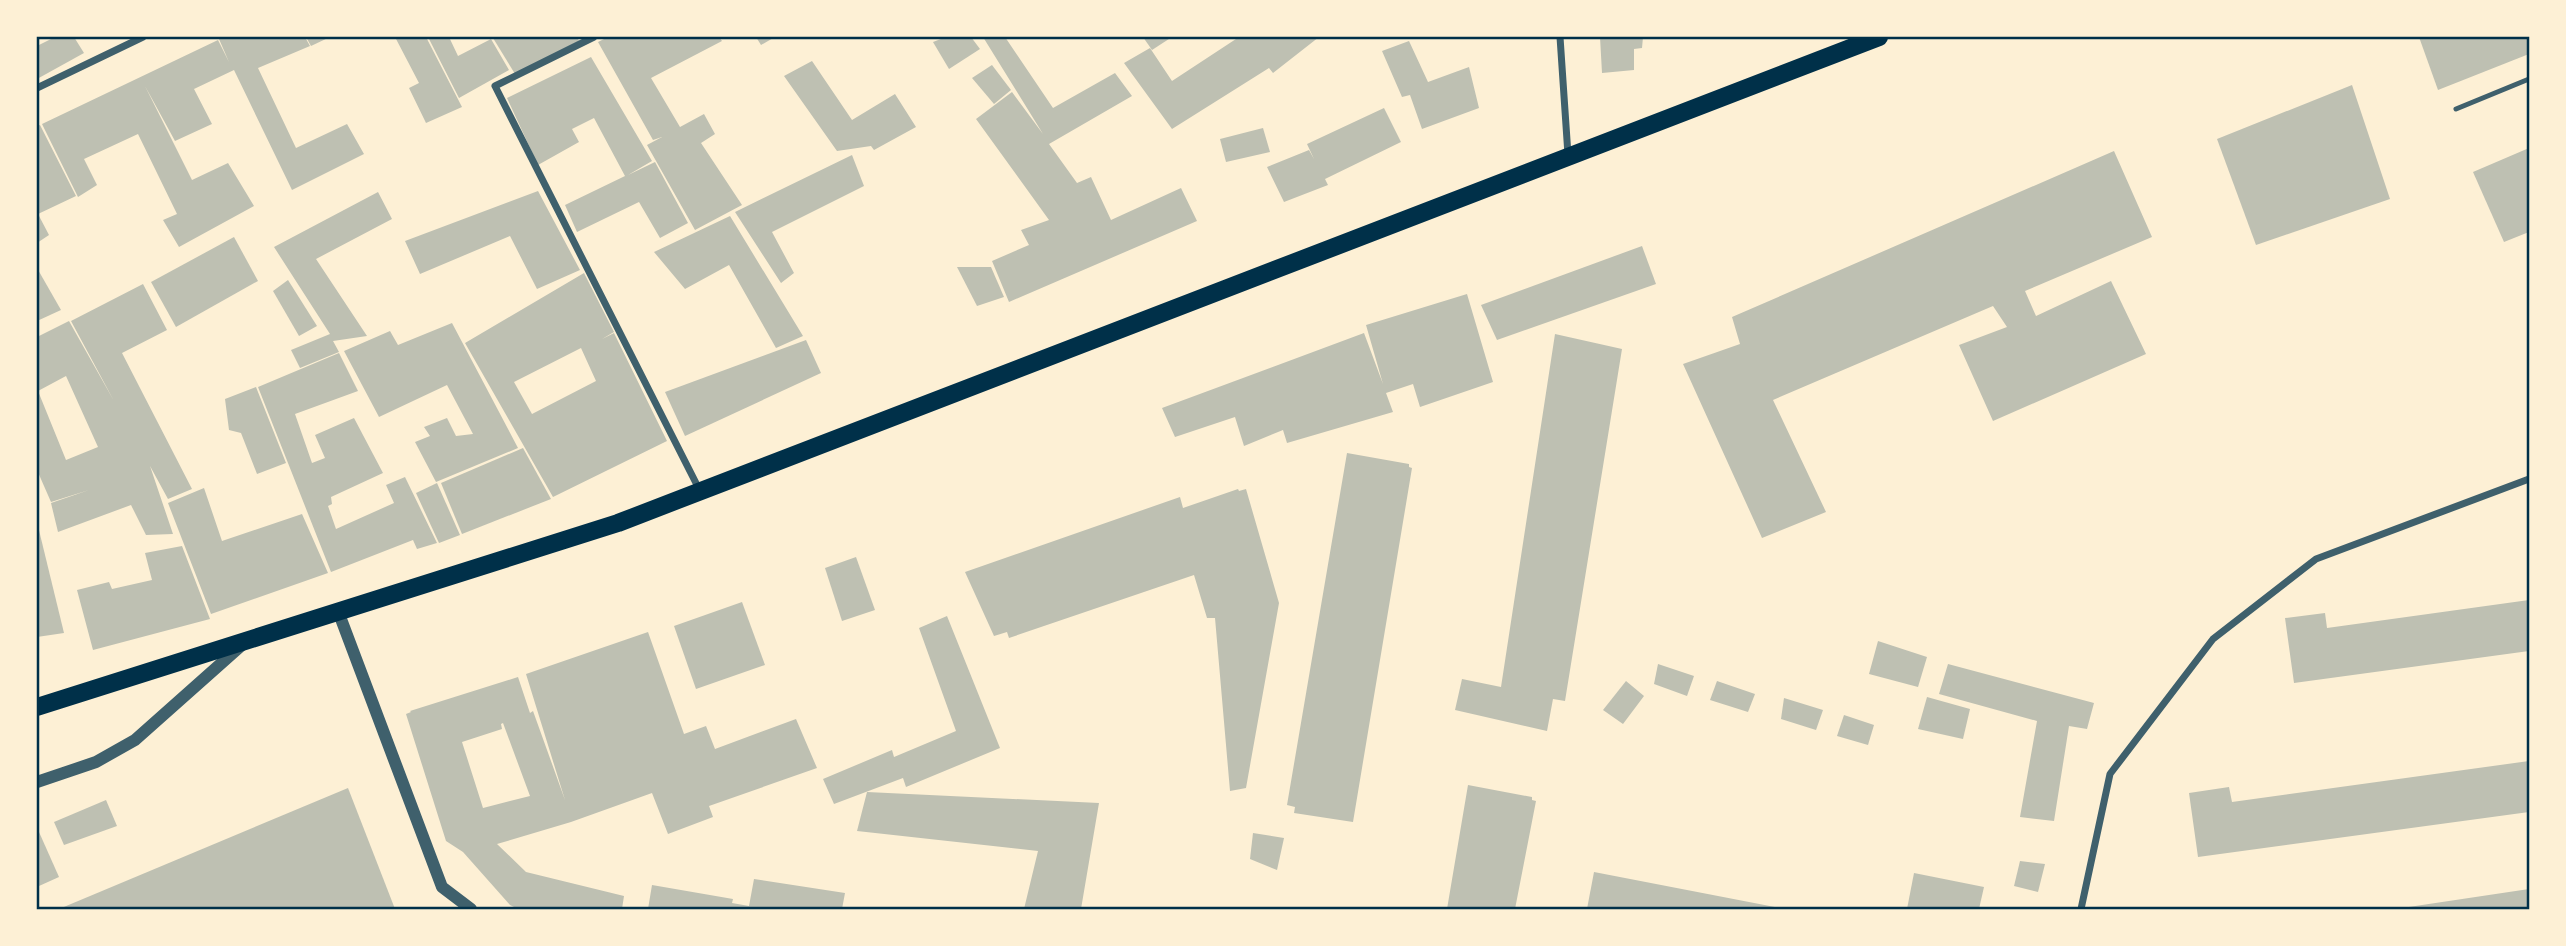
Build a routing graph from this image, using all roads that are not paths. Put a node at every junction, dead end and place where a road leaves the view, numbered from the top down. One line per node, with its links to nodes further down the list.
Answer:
1 (143, 37): 6 (street)
2 (594, 37): 10 (street)
3 (1560, 37): 8 (street)
4 (1879, 37): 8 (main road)
5 (2529, 79): 7 (lane)
6 (37, 88)
7 (2456, 109)
8 (1568, 156): 10 (main road)
9 (2529, 479): 16 (street)
10 (700, 491): 11 (main road)
11 (338, 611): 12 (main road); 15 (street)
12 (248, 639): 13 (main road); 14 (street)
13 (37, 707)
14 (37, 782)
15 (471, 909)
16 (2081, 909)

